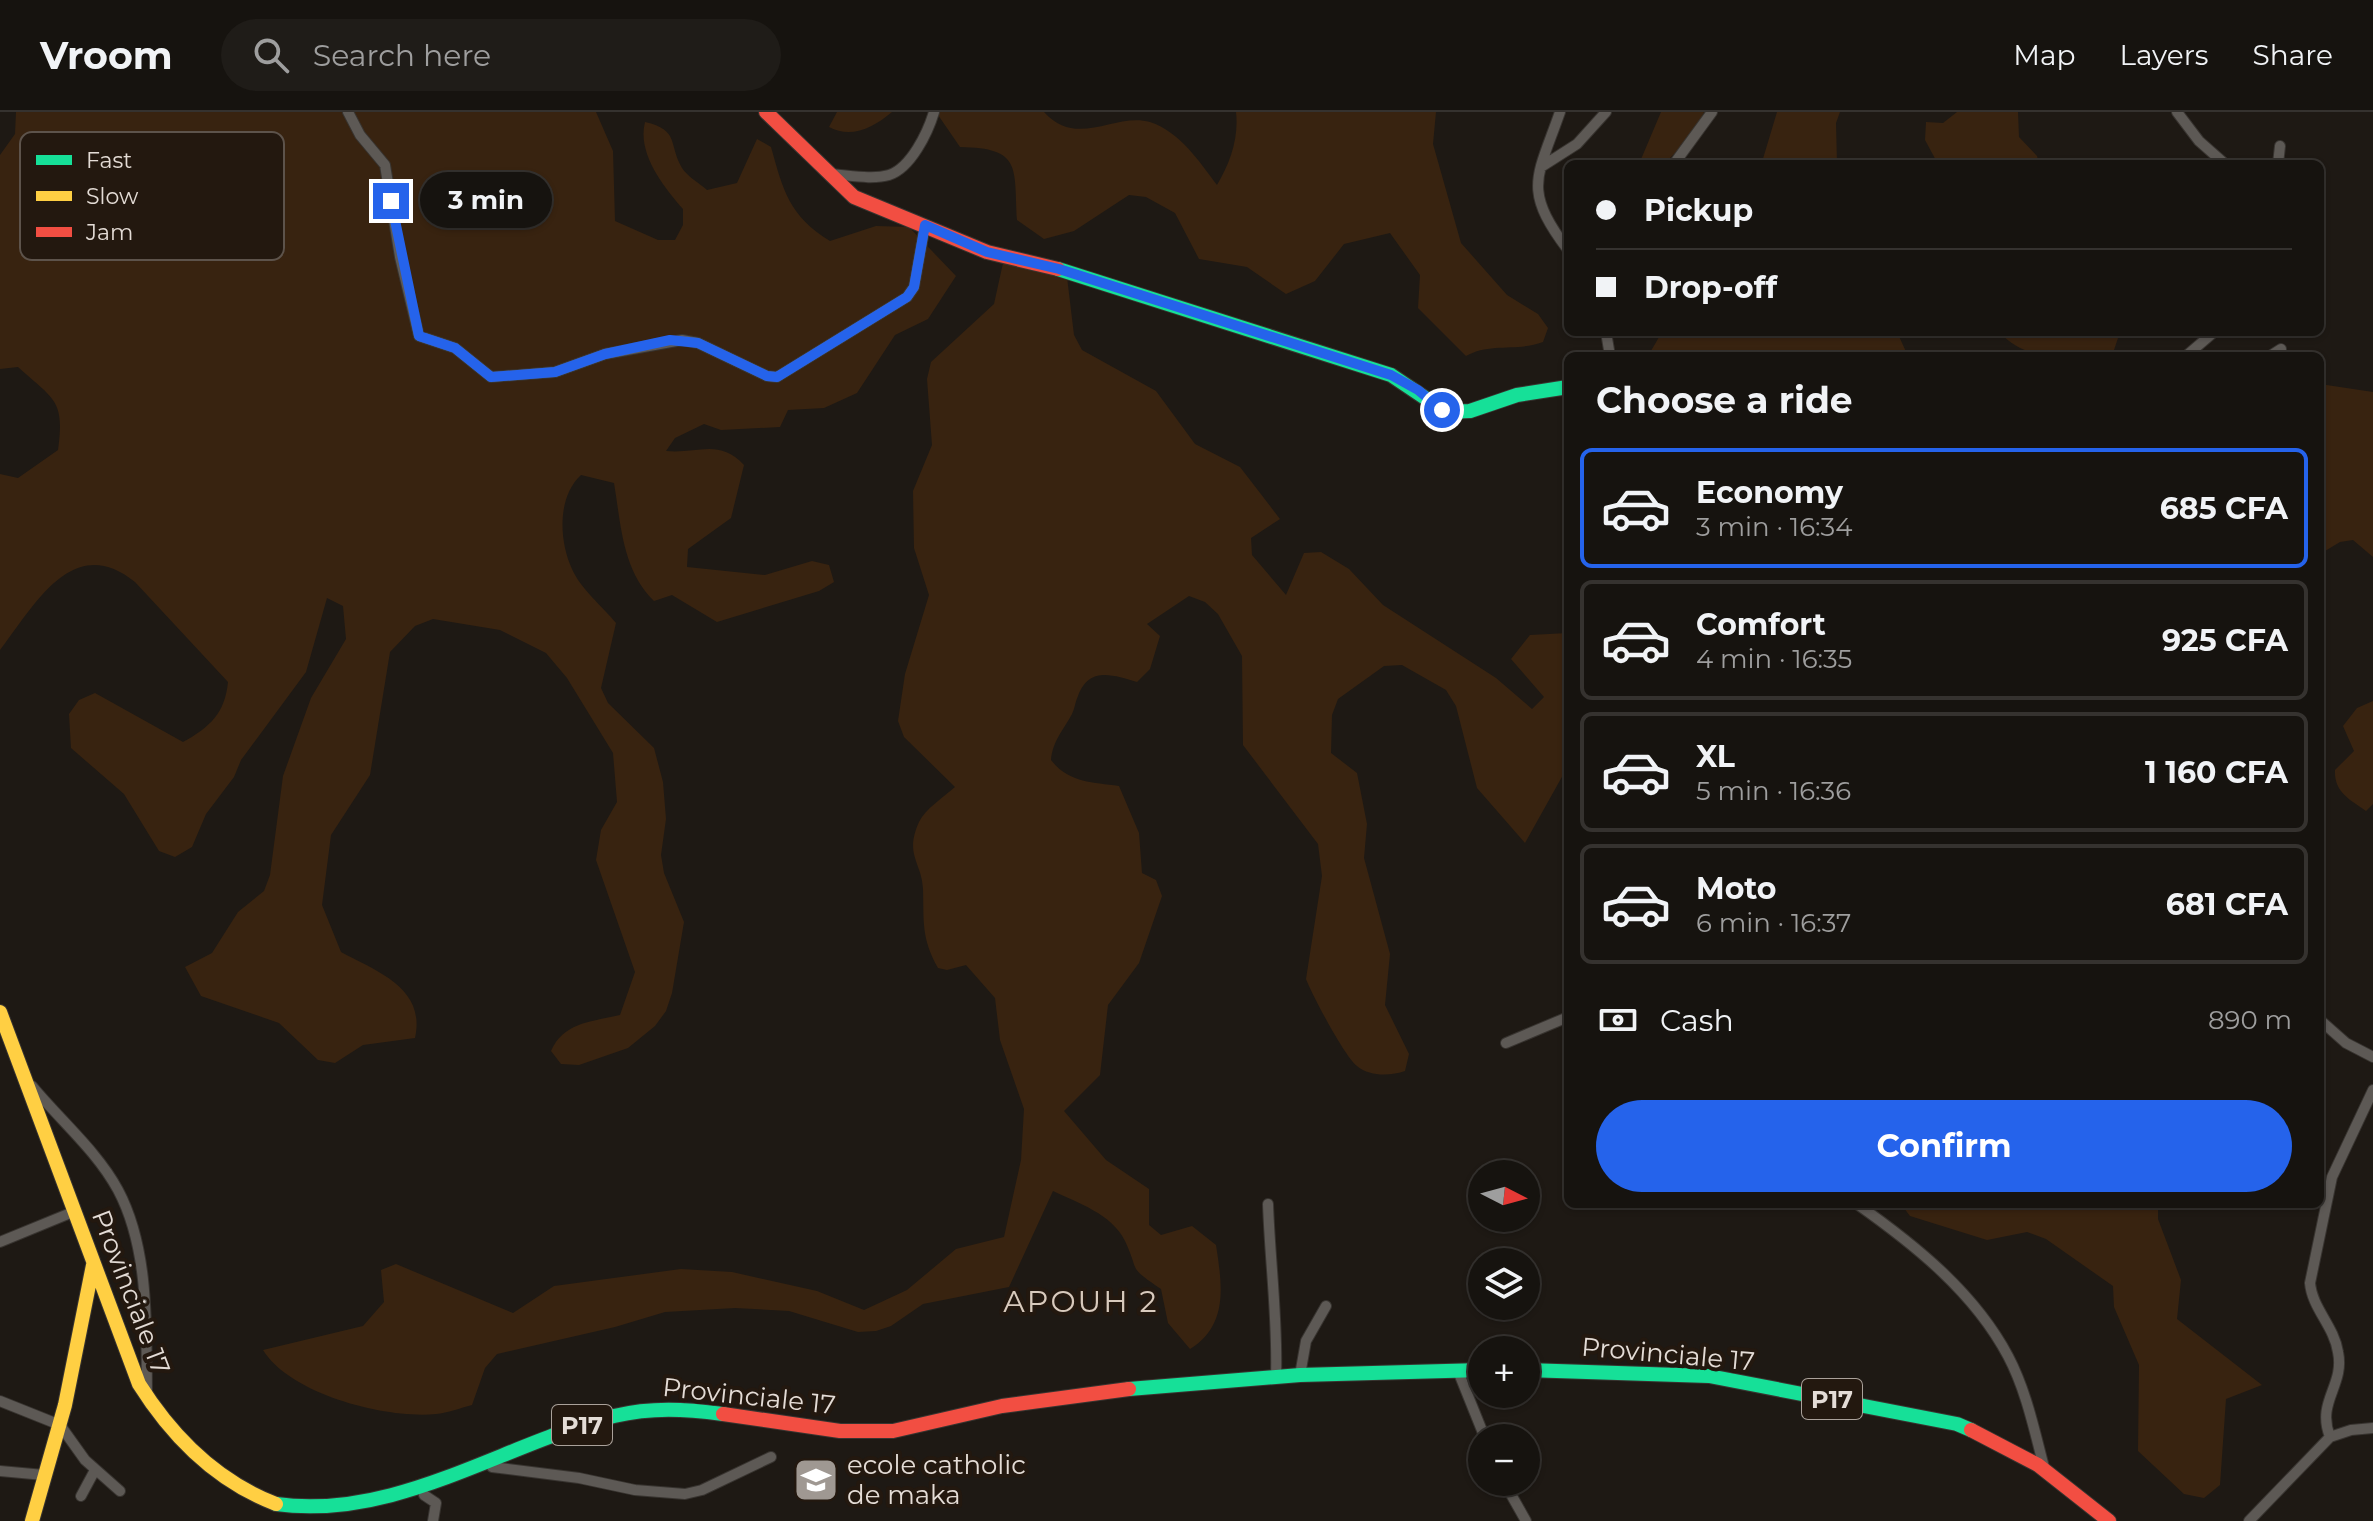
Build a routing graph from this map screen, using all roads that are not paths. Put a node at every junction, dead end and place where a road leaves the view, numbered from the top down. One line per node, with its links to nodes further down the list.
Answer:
1 (348, 112): 14 (street)
2 (766, 112): 13 (main road)
3 (934, 112): 13 (street)
4 (1560, 112): 12 (street)
5 (1606, 112): 12 (street)
6 (1712, 112): 9 (street)
7 (2177, 112): 10 (street)
8 (2280, 146): 11 (street)
9 (1677, 160)
10 (2220, 160)
11 (2278, 160)
12 (1540, 168): 15 (street)
13 (827, 174): 14 (main road)
14 (925, 225): 20 (main road)
15 (1564, 244)
16 (2209, 336): 18 (street)
17 (2281, 349): 19 (street)
18 (2191, 352)
19 (2276, 352)
20 (1564, 388)
21 (0, 1012): 26 (main road, Provinciale 17 / P17)
22 (1564, 1019): 24 (street)
23 (2324, 1024): 25 (street)
24 (1506, 1043)
25 (2373, 1057)
26 (28, 1082): 30 (main road, Provinciale 17 / P17); 39 (street)
27 (2373, 1090): 44 (street)
28 (1268, 1204): 38 (street)
29 (1862, 1208): 47 (street)
30 (73, 1212): 31 (street); 32 (main road, Provinciale 17 / P17)
31 (0, 1242)
32 (93, 1265): 39 (main road, Provinciale 17 / P17); 42 (main road)
33 (1326, 1306): 37 (street)
34 (1540, 1370): 47 (main road, Provinciale 17 / P17)
35 (1458, 1371): 36 (main road, Provinciale 17 / P17); 37 (main road, Provinciale 17 / P17); 41 (street)
36 (1468, 1371)
37 (1300, 1375): 38 (main road, Provinciale 17 / P17)
38 (1276, 1377): 46 (main road, Provinciale 17 / P17)
39 (147, 1398): 52 (main road, Provinciale 17 / P17)
40 (0, 1401): 42 (street)
41 (1479, 1424)
42 (60, 1425): 48 (street); 50 (main road)
43 (2373, 1428): 44 (street)
44 (2330, 1437): 59 (street)
45 (771, 1457): 46 (street)
46 (490, 1467): 52 (main road, Provinciale 17 / P17)
47 (2044, 1467): 58 (main road, Provinciale 17 / P17)
48 (95, 1470): 51 (street); 53 (street)
49 (0, 1471): 50 (street)
50 (44, 1475): 55 (main road)
51 (120, 1491)
52 (424, 1495): 56 (street)
53 (81, 1496)
54 (1512, 1496): 57 (street)
55 (32, 1521)
56 (433, 1521)
57 (1526, 1521)
58 (2109, 1521)
59 (2249, 1521)

